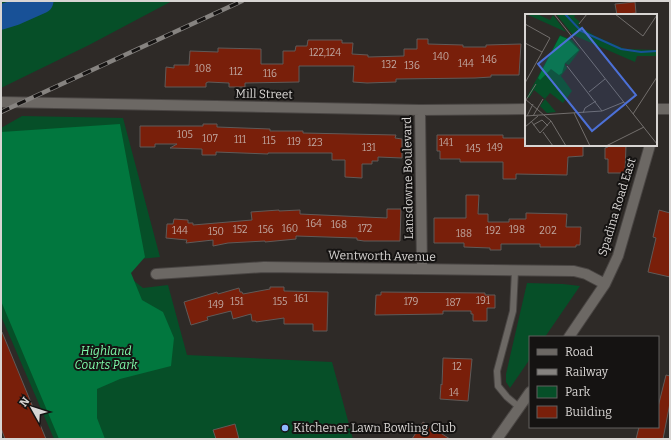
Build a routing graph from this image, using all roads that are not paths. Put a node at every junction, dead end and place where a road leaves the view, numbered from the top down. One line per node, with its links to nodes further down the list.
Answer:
1 (1, 102): 4 (street, Mill Street)
2 (657, 109): 3 (street)
3 (670, 109)
4 (420, 110): 5 (street, Mill Street); 7 (street, Lansdowne Boulevard)
5 (525, 110)
6 (650, 146): 10 (street, Spadina Road East)
7 (422, 269): 8 (street, Wentworth Avenue); 9 (street, Wentworth Avenue)
8 (515, 271): 10 (street, Wentworth Avenue); 13 (lane)
9 (156, 274)
10 (605, 284): 11 (street, Spadina Road East)
11 (570, 336)
12 (529, 393): 13 (street)
13 (519, 407): 14 (street)
14 (497, 439)

